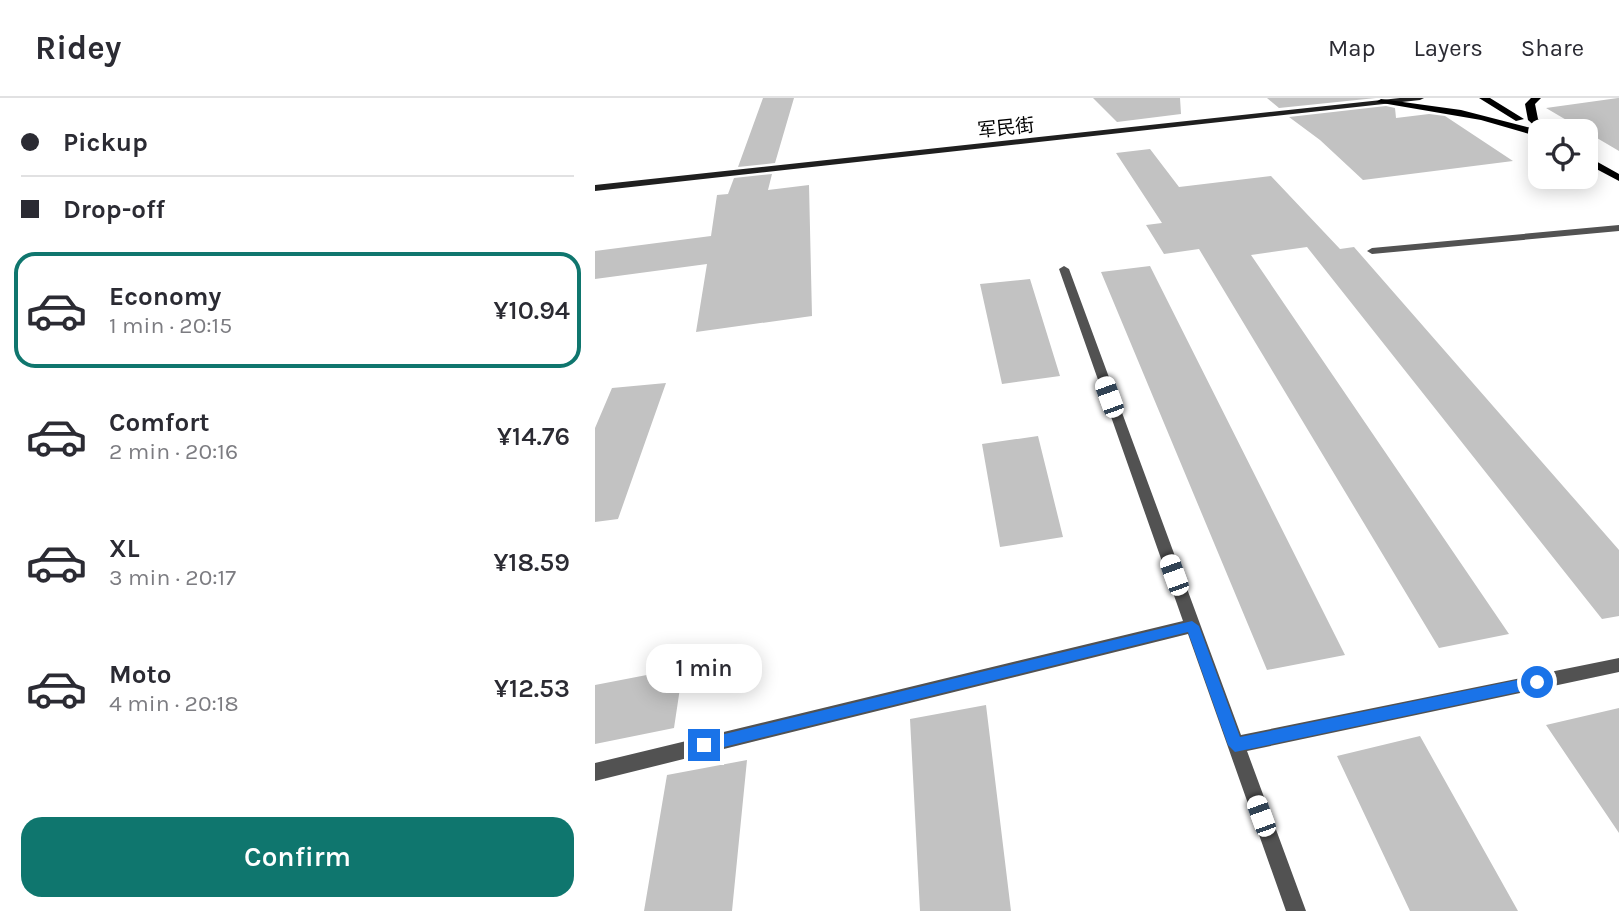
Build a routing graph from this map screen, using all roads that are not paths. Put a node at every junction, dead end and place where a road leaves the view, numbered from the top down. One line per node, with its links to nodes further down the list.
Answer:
1 (1420, 98): 4 (main road, 军民街)
2 (1484, 98): 6 (main road)
3 (1536, 98): 5 (main road)
4 (1384, 100): 7 (main road); 10 (main road, 军民街)
5 (1533, 119)
6 (1528, 124)
7 (1528, 128)
8 (1598, 166): 9 (main road)
9 (1619, 178)
10 (595, 188)
11 (1619, 228): 12 (street)
12 (1372, 251)
13 (1063, 269): 14 (street)
14 (1192, 626): 16 (street); 17 (street)
15 (1619, 665): 16 (street)
16 (1235, 745): 18 (street)
17 (595, 772)
18 (1296, 911)

